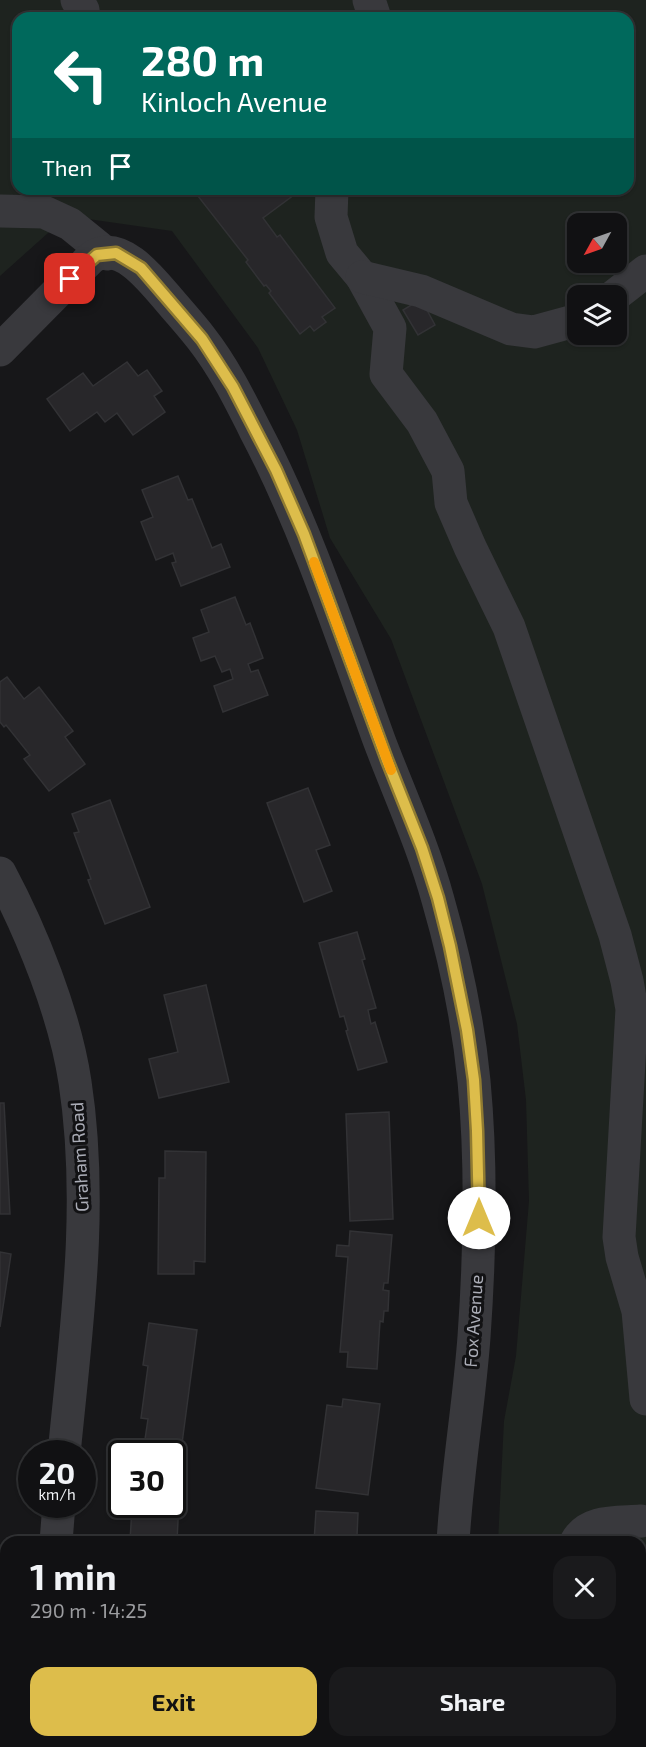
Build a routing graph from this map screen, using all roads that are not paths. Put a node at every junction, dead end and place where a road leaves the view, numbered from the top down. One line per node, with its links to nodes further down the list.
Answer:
1 (332, 195): 5 (street)
2 (0, 211): 3 (street, Fox Avenue)
3 (112, 253): 8 (street); 15 (street, Fox Avenue)
4 (646, 271): 6 (street)
5 (362, 277): 7 (street); 10 (street)
6 (627, 286)
7 (567, 323)
8 (0, 350)
9 (0, 873): 11 (street, Graham Road)
10 (646, 1399)
11 (65, 1440)
12 (58, 1518): 14 (street)
13 (641, 1521): 16 (street)
14 (56, 1536)
15 (454, 1536)
16 (579, 1536)

